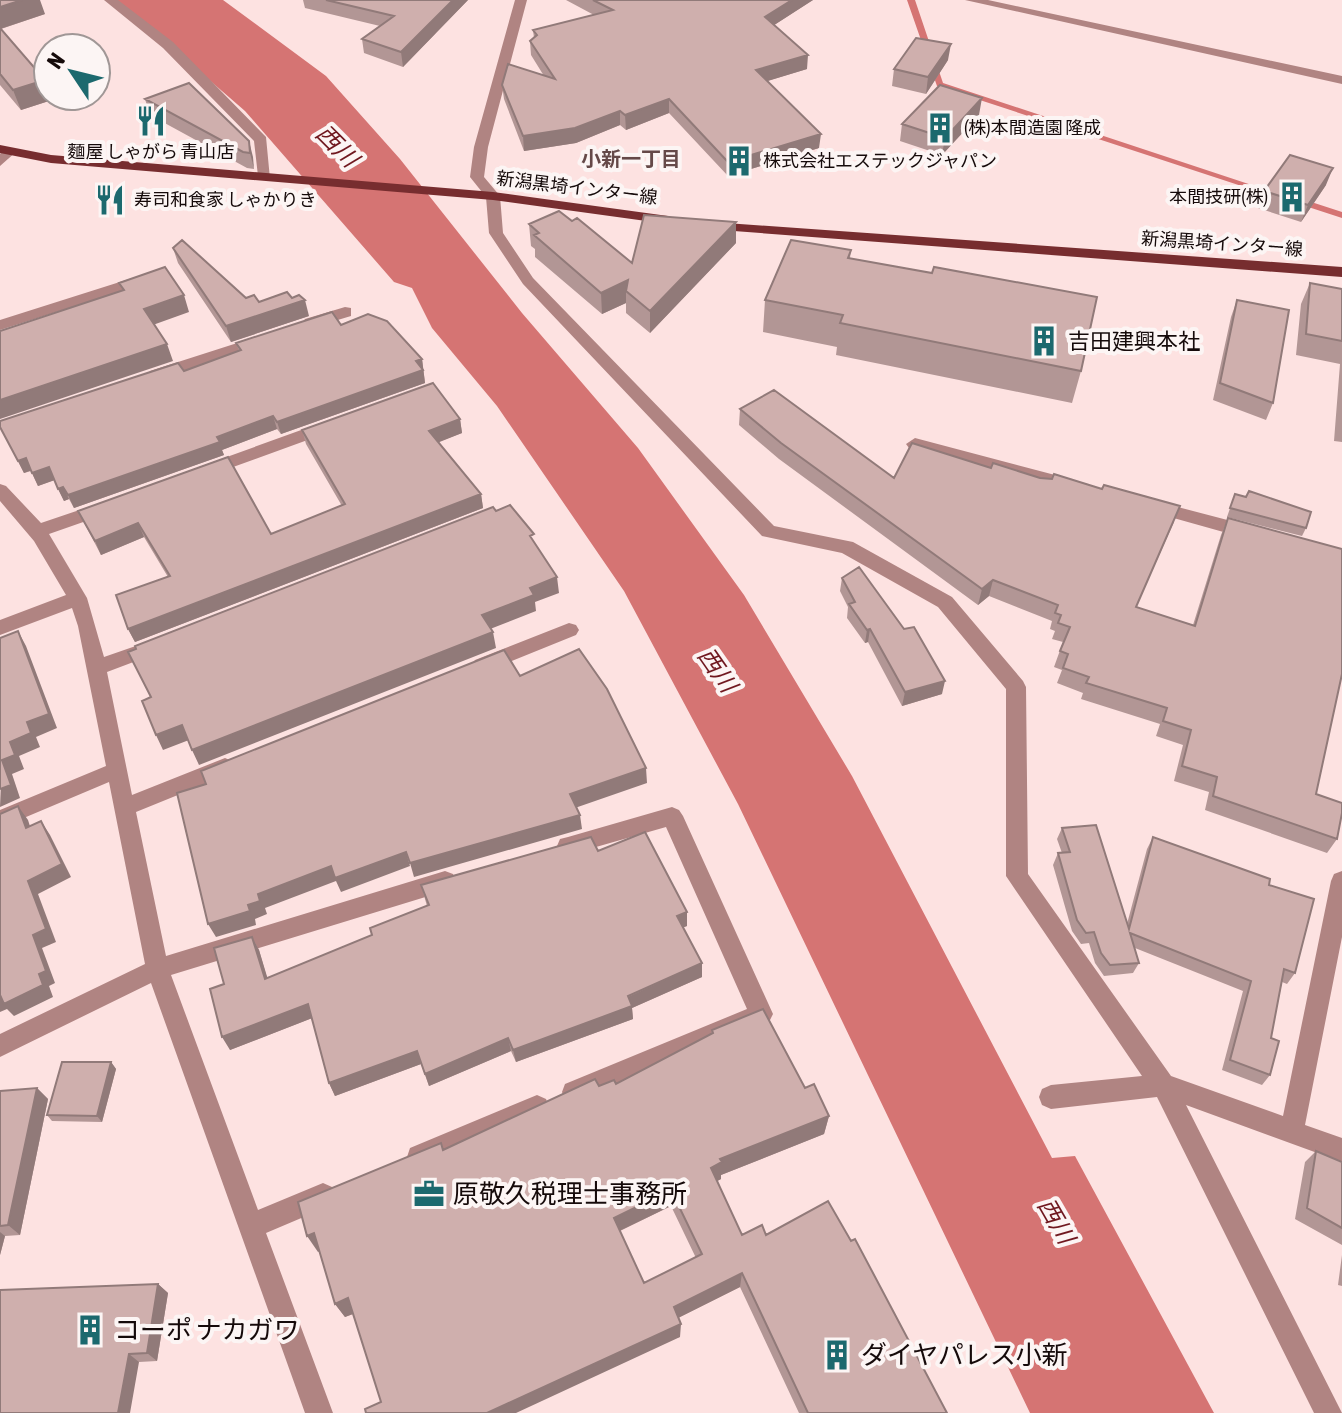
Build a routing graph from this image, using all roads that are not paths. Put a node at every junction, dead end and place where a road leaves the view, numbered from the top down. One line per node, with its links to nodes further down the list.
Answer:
1 (110, 0): 6 (street)
2 (521, 0): 7 (street)
3 (971, 0): 4 (street)
4 (1342, 80)
5 (3, 154): 6 (main road, 新潟黒埼インター線)
6 (265, 176): 7 (main road, 新潟黒埼インター線)
7 (493, 196): 8 (main road, 新潟黒埼インター線); 37 (street)
8 (1342, 272)
9 (155, 276): 11 (street)
10 (345, 312): 12 (street)
11 (0, 325)
12 (135, 382)
13 (349, 419): 15 (street)
14 (915, 444): 17 (street)
15 (187, 478)
16 (0, 490): 20 (street)
17 (1098, 492)
18 (128, 499): 20 (street)
19 (1129, 500): 21 (street)
20 (39, 531): 22 (street)
21 (1266, 537)
22 (78, 598): 23 (street); 26 (street)
23 (0, 628)
24 (569, 630): 27 (street)
25 (169, 640): 26 (street)
26 (97, 668): 29 (street)
27 (466, 671)
28 (243, 760): 30 (street)
29 (117, 770): 30 (street); 31 (street)
30 (125, 807): 35 (street)
31 (0, 819)
32 (553, 850): 41 (street)
33 (465, 876): 35 (street)
34 (1342, 881): 39 (street)
35 (157, 969): 36 (street); 43 (street)
36 (0, 1046)
37 (1163, 1085): 38 (street); 39 (street); 45 (street)
38 (1051, 1097)
39 (1292, 1130): 40 (street)
40 (1342, 1150)
41 (397, 1166)
42 (339, 1190): 43 (street)
43 (251, 1226): 44 (street)
44 (319, 1413)
45 (1329, 1413)

